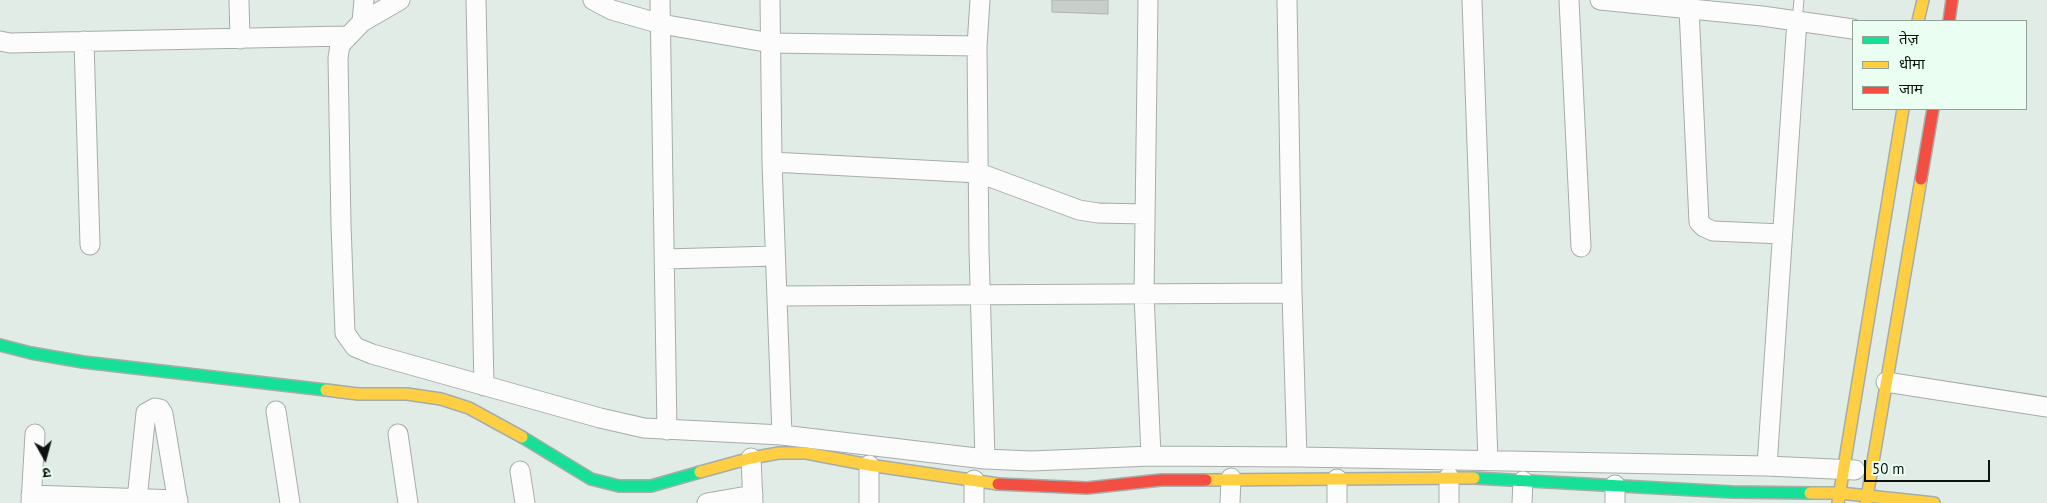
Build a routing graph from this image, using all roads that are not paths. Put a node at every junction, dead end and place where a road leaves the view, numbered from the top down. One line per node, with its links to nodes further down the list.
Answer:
1 (239, 0): 25 (street)
2 (364, 0): 21 (street)
3 (400, 0): 21 (street)
4 (476, 0): 46 (street)
5 (593, 0): 22 (street)
6 (660, 0): 22 (street)
7 (770, 0): 28 (street)
8 (980, 0): 29 (street)
9 (1148, 0): 34 (street)
10 (1287, 0): 40 (street)
11 (1472, 0): 57 (street)
12 (1569, 0): 37 (street)
13 (1600, 0): 17 (street)
14 (1799, 0): 18 (lane)
15 (1923, 0): 19 (street)
16 (1952, 0): 20 (street)
17 (1689, 9): 18 (street); 35 (street)
18 (1797, 20): 23 (street); 35 (street)
19 (1918, 20)
20 (1949, 20)
21 (362, 22): 24 (street)
22 (661, 24): 28 (street); 39 (street)
23 (1852, 29)
24 (346, 36): 25 (street); 46 (street)
25 (240, 39): 27 (street)
26 (0, 42): 27 (street)
27 (84, 42): 36 (street)
28 (770, 43): 29 (street); 32 (street)
29 (977, 46): 33 (street)
30 (1903, 110): 60 (street)
31 (1933, 110): 45 (street)
32 (772, 162): 33 (street); 38 (street)
33 (978, 173): 34 (street); 42 (street)
34 (1145, 214): 41 (street)
35 (1782, 234): 59 (street)
36 (90, 245)
37 (1580, 247)
38 (776, 256): 39 (street); 43 (street)
39 (665, 259): 49 (street)
40 (1292, 293): 41 (street); 54 (street)
41 (1144, 294): 42 (street); 53 (street)
42 (981, 295): 43 (street); 56 (street)
43 (777, 296): 52 (street)
44 (0, 345): 55 (street)
45 (1886, 382): 47 (street); 62 (street)
46 (484, 386): 49 (street)
47 (2047, 407)
48 (276, 411): 77 (street)
49 (667, 430): 52 (street)
50 (35, 434): 72 (street)
51 (398, 434): 78 (street)
52 (782, 435): 56 (street)
53 (1151, 456): 54 (street); 56 (street)
54 (1297, 457): 57 (street)
55 (751, 458): 58 (street); 74 (street)
56 (985, 459)
57 (1488, 462): 59 (street)
58 (869, 465): 66 (street); 81 (street)
59 (1767, 466): 60 (street)
60 (1844, 469): 62 (street); 71 (street)
61 (520, 470): 79 (street)
62 (1871, 472): 75 (street)
63 (1230, 478): 65 (street); 69 (street); 83 (street)
64 (1449, 478): 65 (street); 67 (street); 85 (street)
65 (1337, 479): 84 (street)
66 (974, 480): 69 (street); 82 (street)
67 (1523, 481): 68 (street); 86 (street)
68 (1615, 494): 70 (street)
69 (1086, 495)
70 (1731, 497): 71 (street)
71 (1839, 498): 75 (street)
72 (31, 499): 73 (street)
73 (137, 499): 76 (street); 76 (street)
74 (753, 499): 80 (street)
75 (1867, 499): 87 (street)
76 (178, 502)
77 (290, 503)
78 (408, 503)
79 (525, 503)
80 (707, 503)
81 (868, 503)
82 (974, 503)
83 (1230, 503)
84 (1337, 503)
85 (1448, 503)
86 (1522, 503)
87 (1927, 503)

